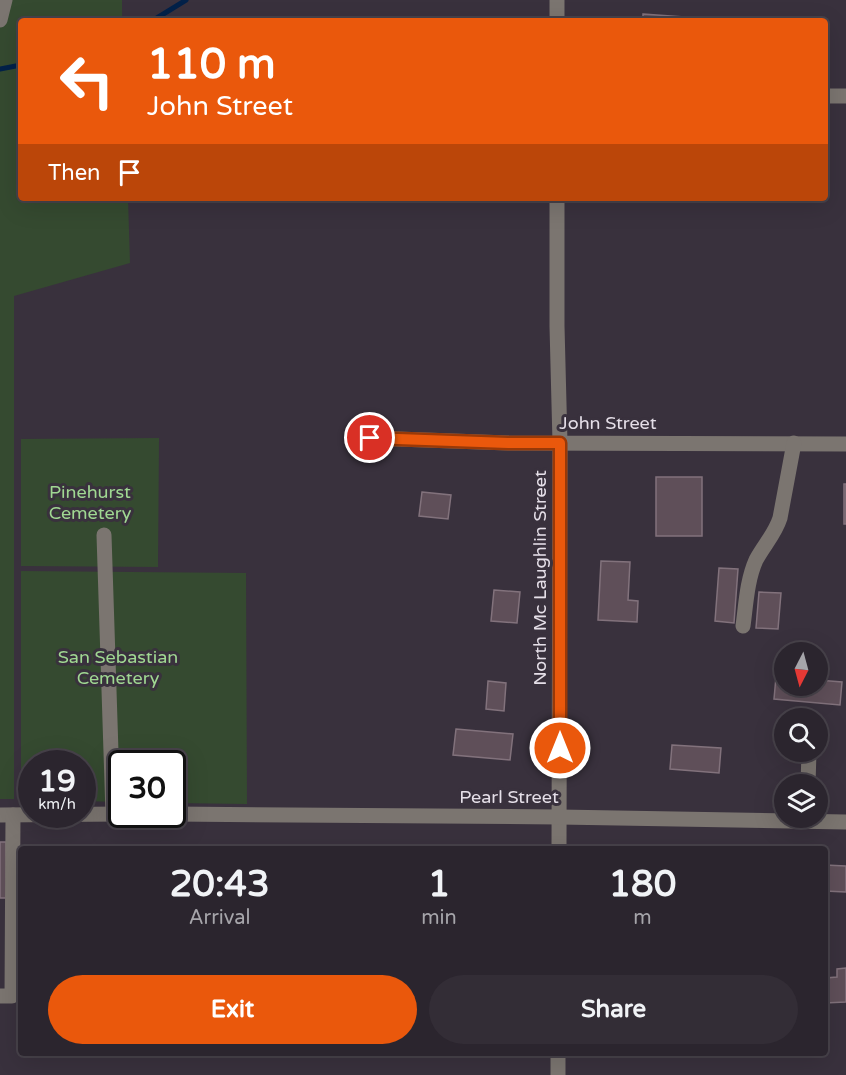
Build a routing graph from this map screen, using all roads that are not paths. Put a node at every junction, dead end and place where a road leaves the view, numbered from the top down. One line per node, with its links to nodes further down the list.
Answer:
1 (5, 0): 4 (street)
2 (557, 0): 3 (street)
3 (557, 18)
4 (0, 20)
5 (828, 96): 6 (street)
6 (846, 96)
7 (557, 201): 9 (street, North Mc Laughlin Street)
8 (370, 438): 9 (street, John Street)
9 (560, 443): 10 (street, John Street); 18 (street, North Mc Laughlin Street)
10 (794, 443): 11 (street, John Street); 13 (street)
11 (846, 444)
12 (104, 535): 14 (street)
13 (743, 626)
14 (114, 750)
15 (108, 814): 17 (street)
16 (186, 814): 18 (street, Pearl Street)
17 (7, 815): 23 (street)
18 (559, 817): 19 (street, Pearl Street); 22 (street, North Mc Laughlin Street)
19 (774, 819)
20 (828, 821): 21 (street, Pearl Street)
21 (846, 822)
22 (559, 846)
23 (6, 996)
24 (558, 1056): 25 (street)
25 (558, 1075)

